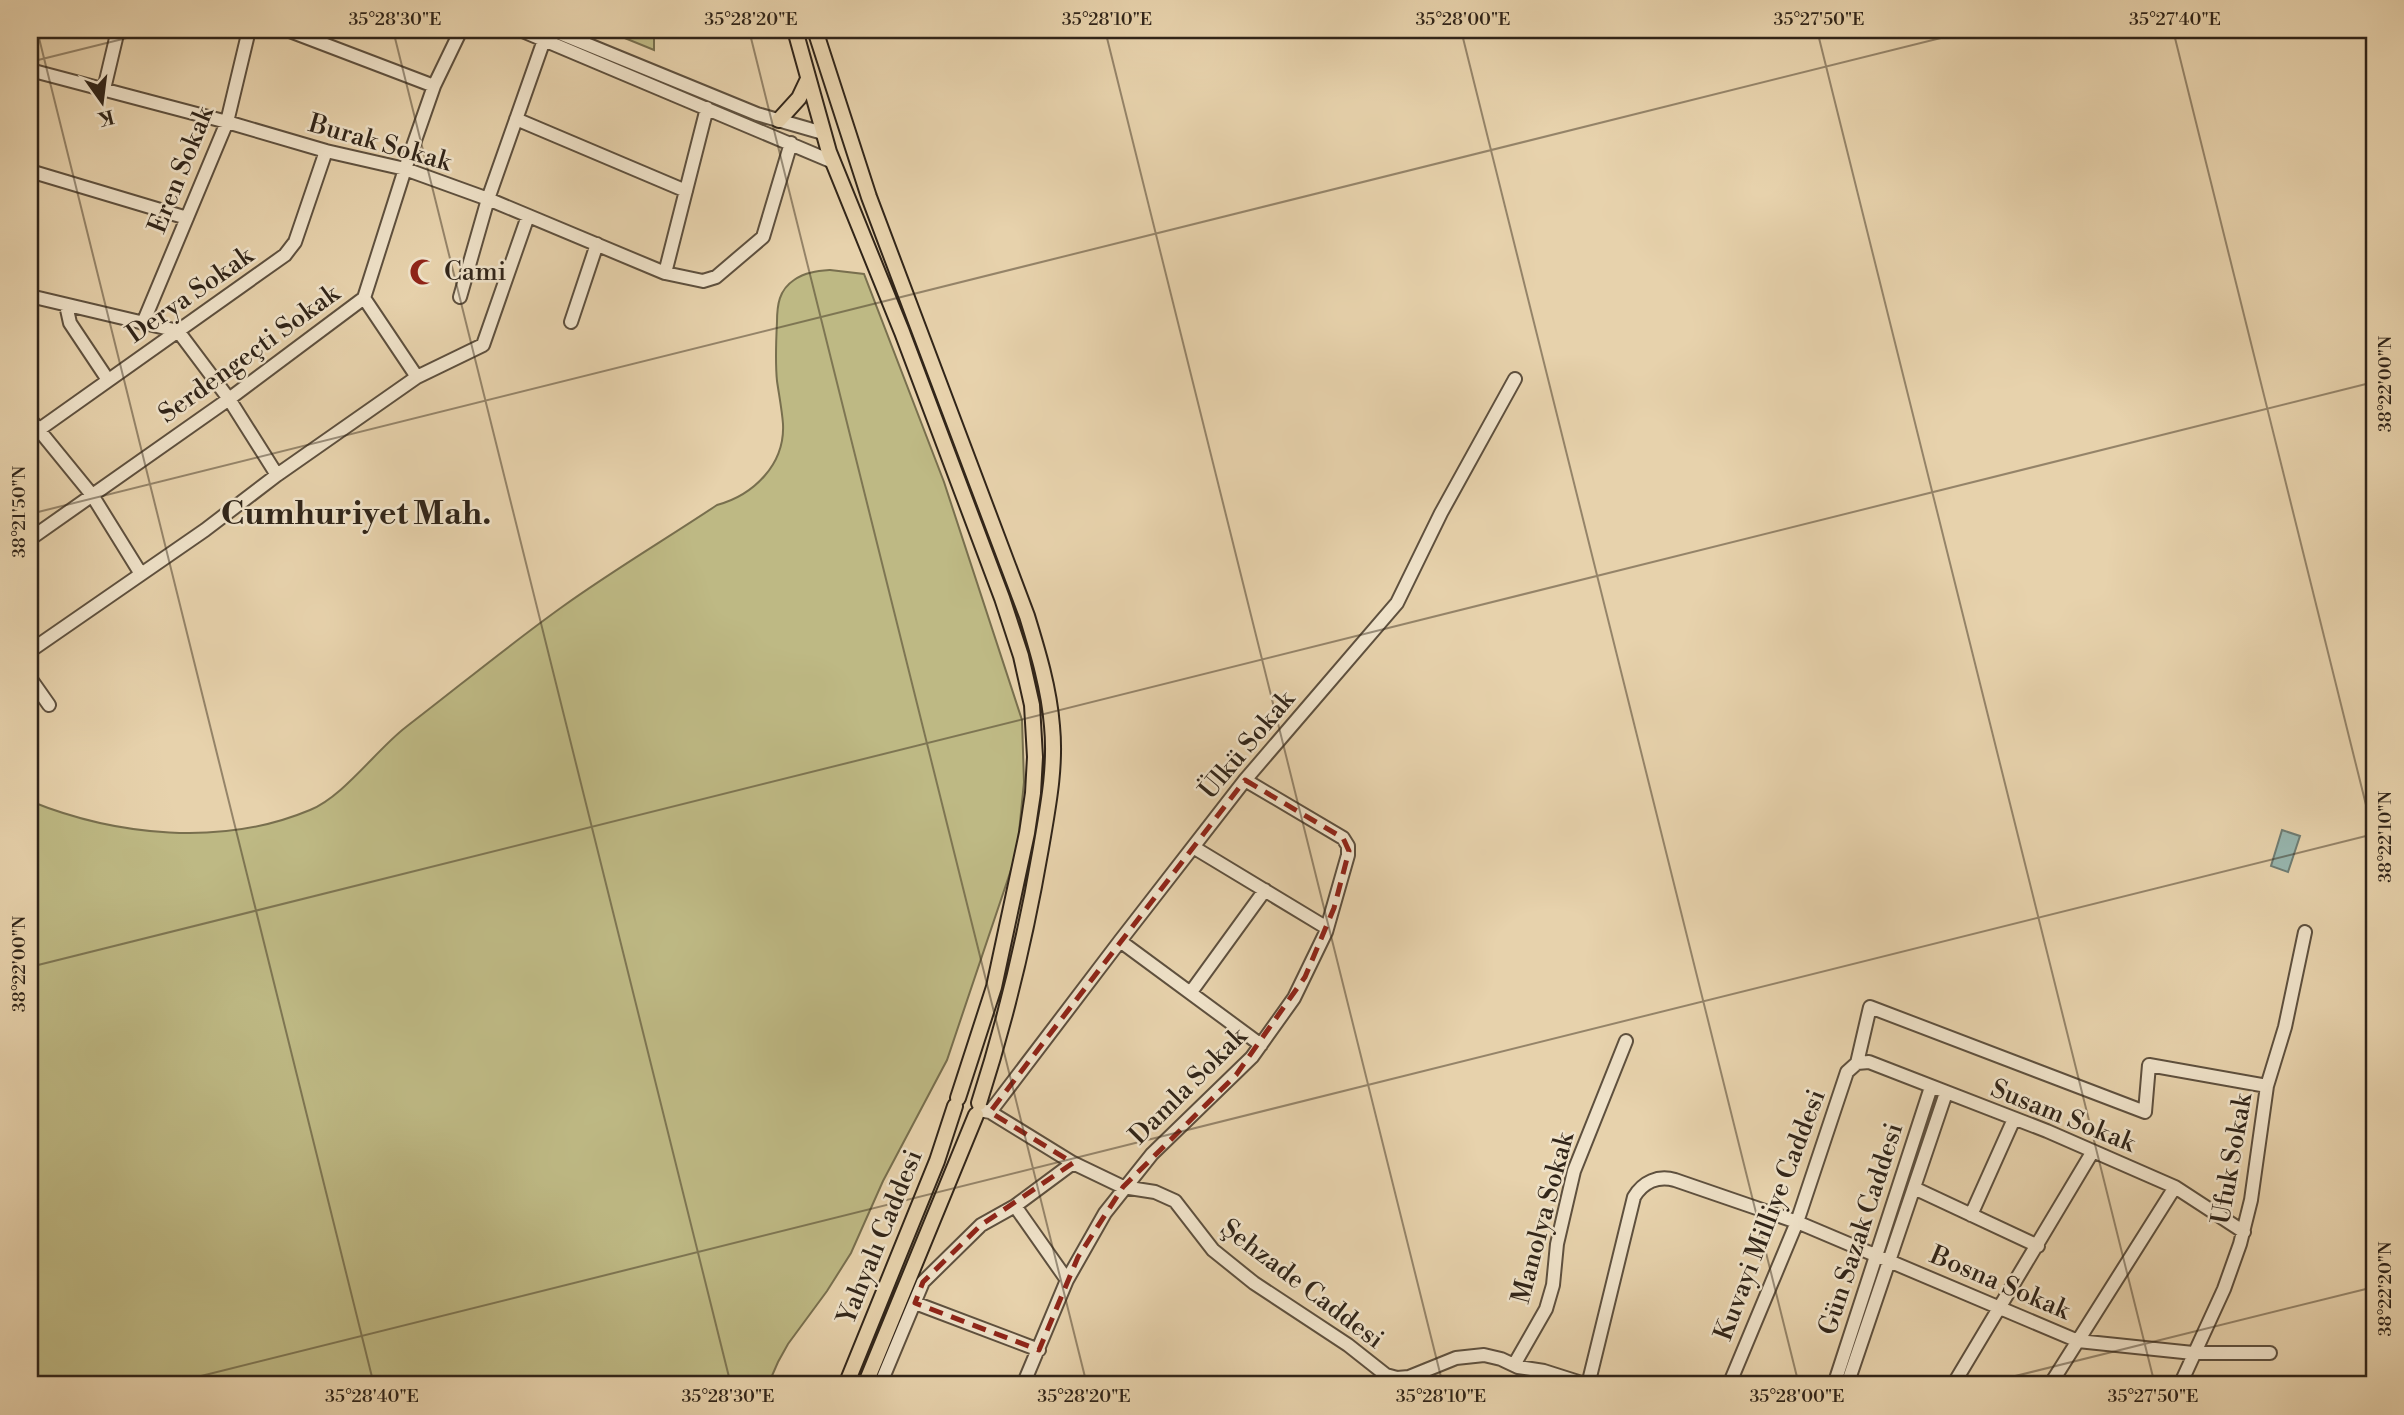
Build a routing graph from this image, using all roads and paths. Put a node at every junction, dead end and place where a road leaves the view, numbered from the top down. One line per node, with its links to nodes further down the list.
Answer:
1 (118, 30): 12 (street)
2 (249, 30): 16 (street, Eren Sokak)
3 (287, 30): 11 (street)
4 (461, 30): 11 (street, Serdengeçti Sokak)
5 (520, 30): 8 (street)
6 (795, 30): 10 (main road, Yahyalı Caddesi)
7 (816, 30): 17 (main road, Yahyalı Caddesi)
8 (548, 35): 13 (street); 14 (street); 15 (street)
9 (30, 70): 12 (street, Burak Sokak)
10 (808, 79): 15 (main road); 18 (main road, Yahyalı Caddesi)
11 (434, 86): 23 (street, Serdengeçti Sokak)
12 (104, 89): 16 (street, Burak Sokak)
13 (707, 108): 19 (street); 25 (street)
14 (516, 119): 25 (street); 26 (street)
15 (779, 120): 18 (street)
16 (227, 122): 20 (street, Burak Sokak); 28 (street, Eren Sokak)
17 (846, 126): 18 (main road); 21 (main road, Yahyalı Caddesi)
18 (823, 133): 22 (main road, Yahyalı Caddesi)
19 (791, 143): 22 (street); 30 (street, Burak Sokak)
20 (326, 152): 23 (street, Burak Sokak); 37 (street, Derya Sokak)
21 (855, 156): 22 (main road); 65 (main road, Yahyalı Caddesi)
22 (833, 162): 64 (main road, Yahyalı Caddesi)
23 (404, 169): 26 (street, Burak Sokak); 33 (street, Serdengeçti Sokak)
24 (30, 171): 28 (street)
25 (686, 191): 30 (street)
26 (488, 199): 27 (street, Burak Sokak); 32 (street)
27 (528, 216): 29 (street, Burak Sokak); 38 (street)
28 (187, 218): 36 (street, Eren Sokak)
29 (597, 244): 30 (street, Burak Sokak); 35 (street)
30 (665, 273)
31 (30, 296): 34 (street)
32 (460, 297)
33 (364, 298): 38 (street); 41 (street, Serdengeçti Sokak)
34 (66, 305): 36 (street); 40 (street)
35 (571, 322)
36 (143, 323): 37 (street)
37 (178, 331): 40 (street, Derya Sokak); 41 (street)
38 (417, 377): 44 (street)
39 (1515, 379): 51 (street, Ülkü Sokak)
40 (108, 380): 43 (street, Derya Sokak)
41 (229, 399): 44 (street); 45 (street, Serdengeçti Sokak)
42 (30, 419): 43 (street)
43 (34, 433): 45 (street)
44 (277, 475): 47 (street)
45 (92, 495): 46 (street, Serdengeçti Sokak); 47 (street)
46 (30, 539)
47 (141, 574): 48 (street)
48 (30, 651)
49 (30, 678): 50 (street)
50 (49, 705)
51 (1245, 780): 52 (street, Ülkü Sokak); 54 (street, Damla Sokak)
52 (1193, 847): 53 (street); 56 (street, Ülkü Sokak)
53 (1265, 890): 54 (street); 57 (street)
54 (1327, 928): 59 (street, Damla Sokak)
55 (2305, 932): 61 (street, Ufuk Sokak)
56 (1119, 941): 57 (street); 65 (street, Ülkü Sokak)
57 (1191, 992): 59 (street)
58 (1626, 1041): 86 (street, Manolya Sokak)
59 (1261, 1045): 69 (street, Damla Sokak)
60 (1857, 1062): 61 (street, Kuvayi Milliye Caddesi); 62 (street, Susam Sokak); 74 (street, Kuvayi Milliye Caddesi)
61 (2267, 1086): 75 (street, Ufuk Sokak)
62 (1931, 1087): 63 (street, Susam Sokak); 77 (street, Gün Sazak Caddesi)
63 (1946, 1093): 66 (street, Susam Sokak); 71 (street, Gün Sazak Caddesi)
64 (957, 1102): 65 (main road); 65 (main road); 88 (main road, Yahyalı Caddesi)
65 (981, 1110): 68 (street, Şehzade Caddesi); 89 (main road, Yahyalı Caddesi)
66 (2014, 1119): 67 (street, Susam Sokak); 73 (street)
67 (2093, 1151): 70 (street, Susam Sokak); 76 (street)
68 (1073, 1163): 69 (street, Şehzade Caddesi); 72 (street)
69 (1123, 1187): 79 (street, Damla Sokak); 86 (street, Şehzade Caddesi)
70 (2175, 1187): 75 (street, Susam Sokak); 82 (street)
71 (1914, 1188): 73 (street); 78 (street, Gün Sazak Caddesi)
72 (1015, 1206): 79 (street); 80 (street)
73 (1972, 1215): 76 (street)
74 (1797, 1222): 77 (street, Bosna Sokak); 93 (street, Bosna Sokak); 94 (street, Kuvayi Milliye Caddesi)
75 (2244, 1232): 84 (street, Ufuk Sokak)
76 (2038, 1246): 81 (street)
77 (1876, 1256): 78 (street, Bosna Sokak); 95 (street, Gün Sazak Caddesi)
78 (1889, 1261): 81 (street, Bosna Sokak); 96 (street, Gün Sazak Caddesi)
79 (1067, 1279): 83 (street, Damla Sokak)
80 (915, 1303): 83 (street); 90 (street)
81 (1999, 1309): 82 (street, Bosna Sokak); 97 (street)
82 (2078, 1341): 84 (street, Bosna Sokak); 98 (street)
83 (1039, 1350): 91 (street, Damla Sokak)
84 (2193, 1353): 85 (street, Bosna Sokak); 99 (street, Ufuk Sokak)
85 (2270, 1353)
86 (1514, 1365): 87 (street, Şehzade Caddesi)
87 (1544, 1371): 92 (street); 93 (street, Şehzade Caddesi)
88 (846, 1385)
89 (865, 1385)
90 (880, 1385)
91 (1023, 1385)
92 (1538, 1385)
93 (1588, 1385)
94 (1729, 1385)
95 (1834, 1385)
96 (1847, 1385)
97 (1953, 1385)
98 (2050, 1385)
99 (2180, 1385)

